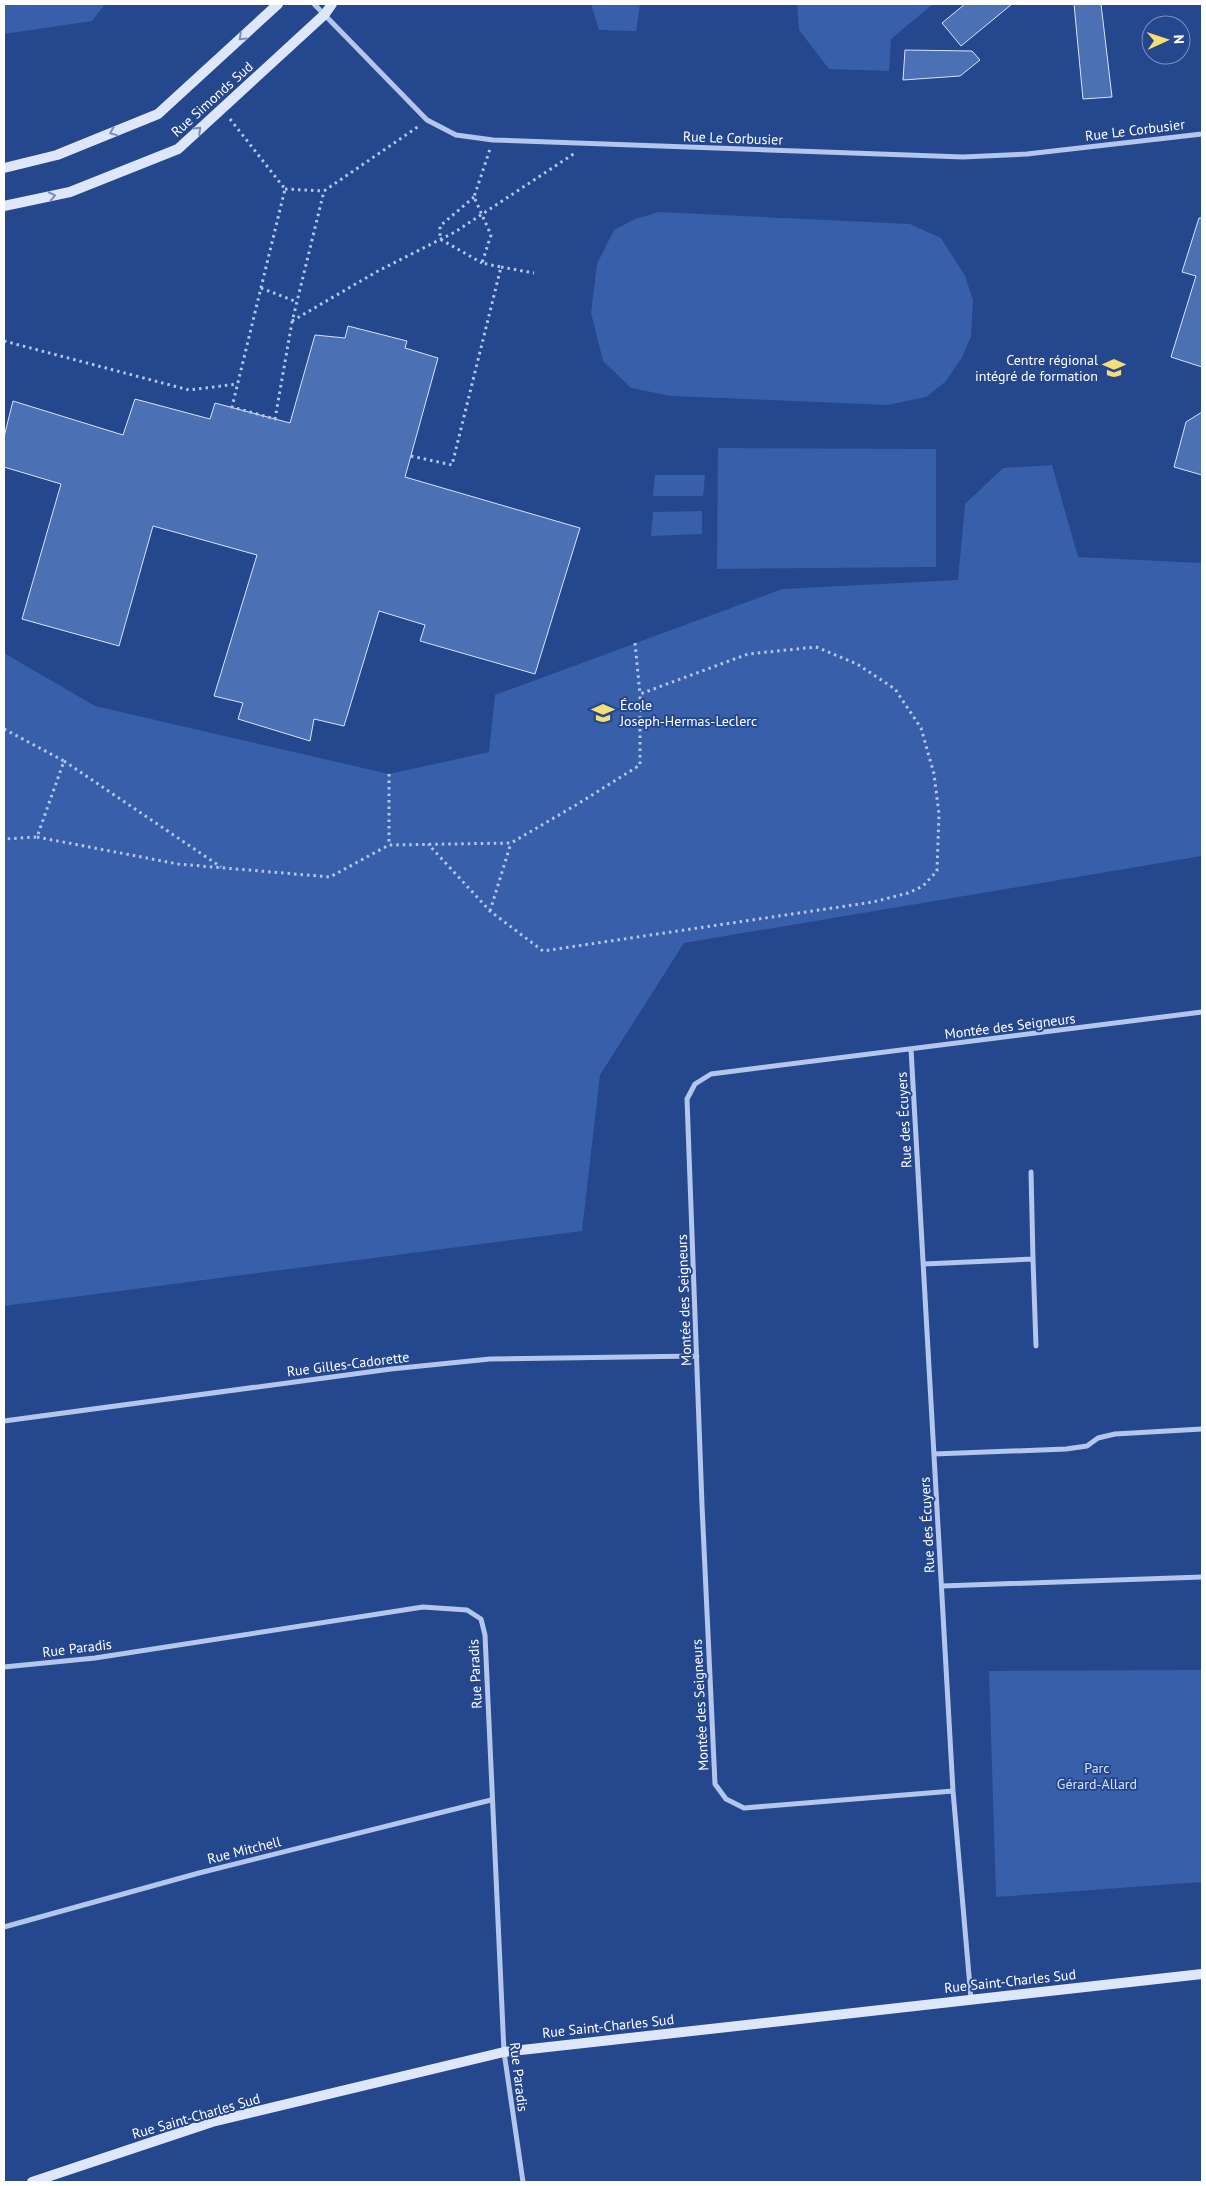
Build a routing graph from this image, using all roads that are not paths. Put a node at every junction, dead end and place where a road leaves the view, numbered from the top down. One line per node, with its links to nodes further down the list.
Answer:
1 (278, 4): 6 (street, Rue Simonds Sud, one-way to 6)
2 (314, 4): 4 (street, Rue Le Corbusier)
3 (332, 4): 4 (street, Rue Simonds Sud)
4 (325, 14): 5 (street, Rue Le Corbusier); 7 (street, Rue Simonds Sud, one-way to 4)
5 (1202, 134)
6 (4, 168)
7 (4, 206)
8 (1202, 1012): 9 (street, Montée des Seigneurs)
9 (912, 1049): 12 (street, Rue des Écuyers); 14 (street, Montée des Seigneurs)
10 (1031, 1172): 11 (street)
11 (1033, 1259): 12 (street); 13 (street)
12 (924, 1264): 17 (street, Rue des Écuyers)
13 (1036, 1346)
14 (697, 1356): 15 (street, Rue Gilles-Cadorette); 21 (street, Montée des Seigneurs)
15 (4, 1421)
16 (1202, 1429): 17 (street)
17 (934, 1454): 19 (street, Rue des Écuyers)
18 (1202, 1577): 19 (street)
19 (942, 1586): 21 (street, Rue des Écuyers)
20 (4, 1667): 22 (street, Rue Paradis)
21 (953, 1791): 25 (street, Rue des Écuyers)
22 (491, 1800): 23 (street, Rue Mitchell); 26 (street, Rue Paradis)
23 (4, 1927)
24 (1202, 1974): 25 (street, Rue Saint-Charles Sud)
25 (970, 1999): 26 (street, Rue Saint-Charles Sud)
26 (504, 2052): 27 (street, Rue Saint-Charles Sud); 28 (street, Rue Paradis)
27 (32, 2182)
28 (523, 2182)

